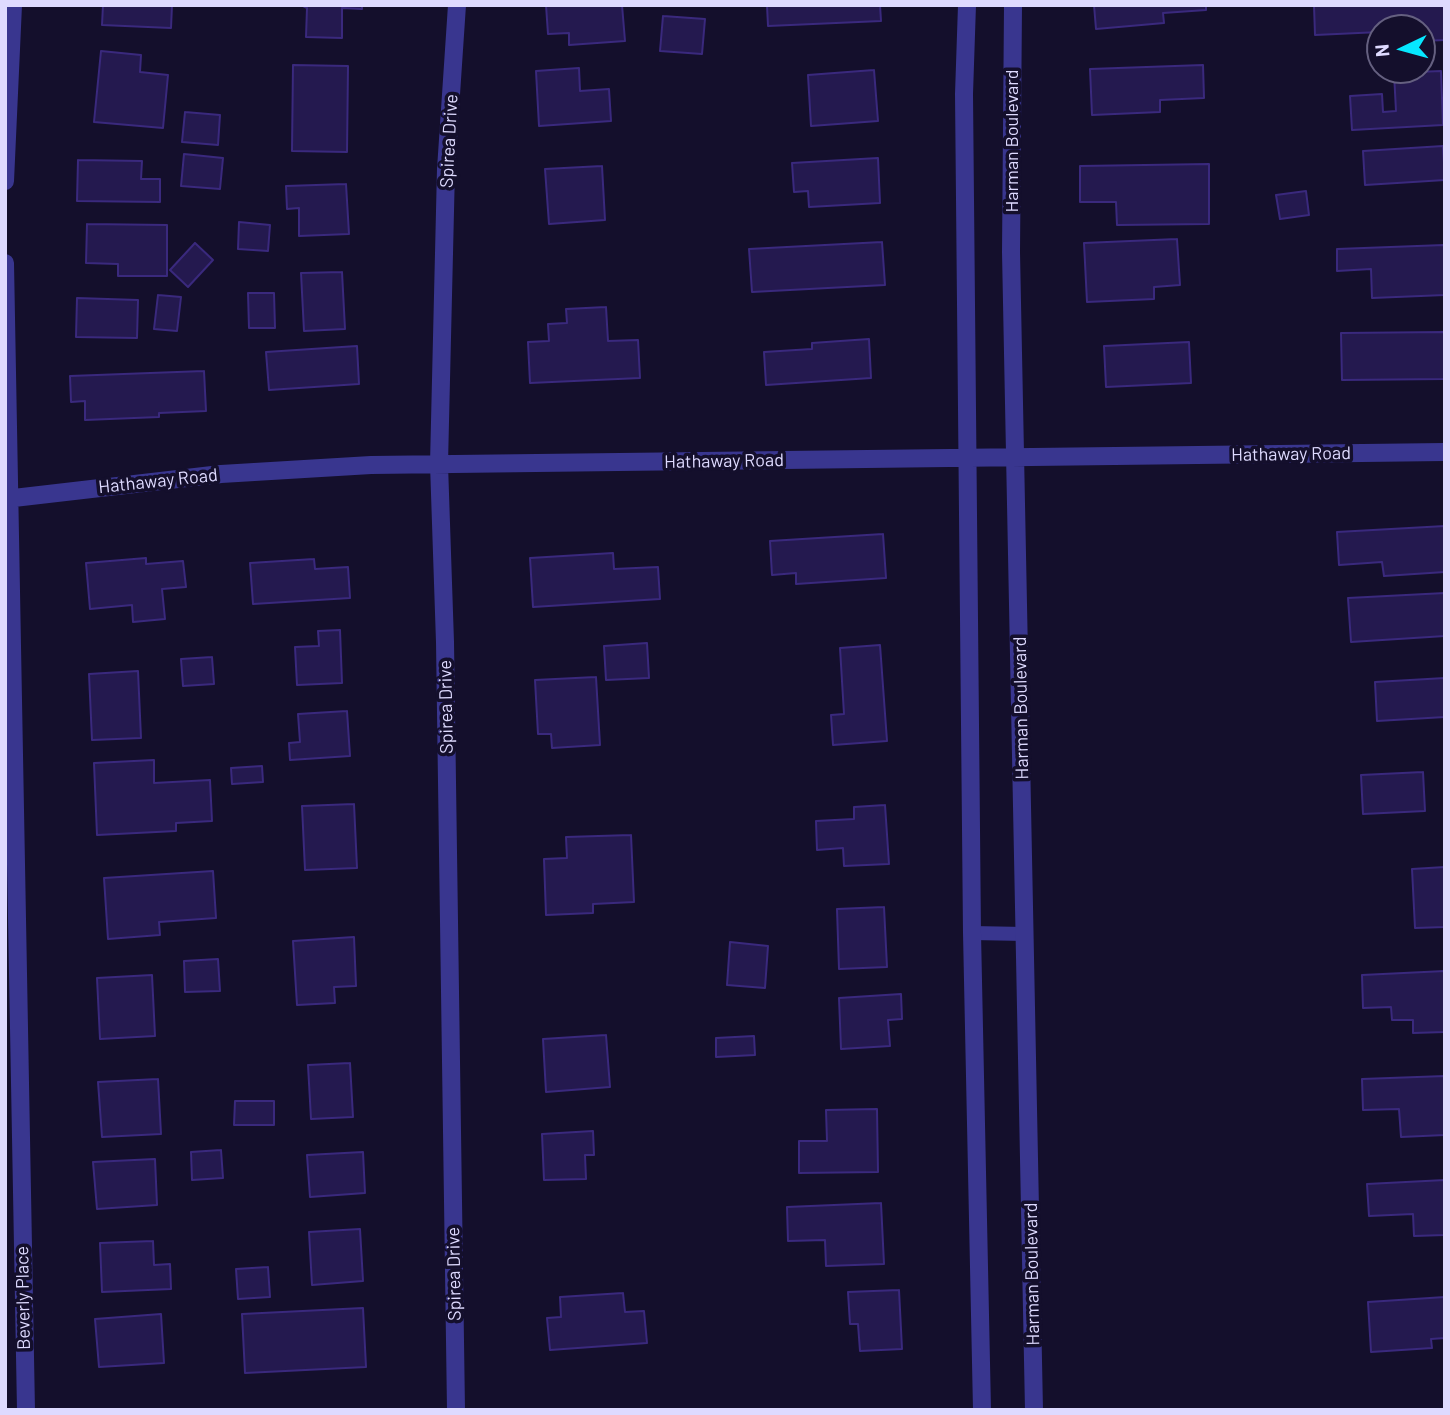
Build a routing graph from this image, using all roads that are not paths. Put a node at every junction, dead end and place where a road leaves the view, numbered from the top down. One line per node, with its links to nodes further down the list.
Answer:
1 (13, 5): 5 (street)
2 (457, 5): 10 (street, Spirea Drive)
3 (967, 5): 8 (street)
4 (1013, 5): 9 (street, Harman Boulevard)
5 (5, 181)
6 (5, 263): 11 (street, Beverly Place)
7 (1445, 452): 9 (street, Hathaway Road)
8 (968, 458): 9 (street, Hathaway Road); 10 (street, Hathaway Road); 12 (street)
9 (1016, 458): 13 (street, Harman Boulevard)
10 (439, 464): 11 (street, Hathaway Road); 15 (street, Spirea Drive)
11 (8, 498): 14 (street, Beverly Place)
12 (972, 933): 13 (lane); 16 (street)
13 (1025, 934): 17 (street, Harman Boulevard)
14 (26, 1410)
15 (456, 1410)
16 (982, 1410)
17 (1034, 1410)

